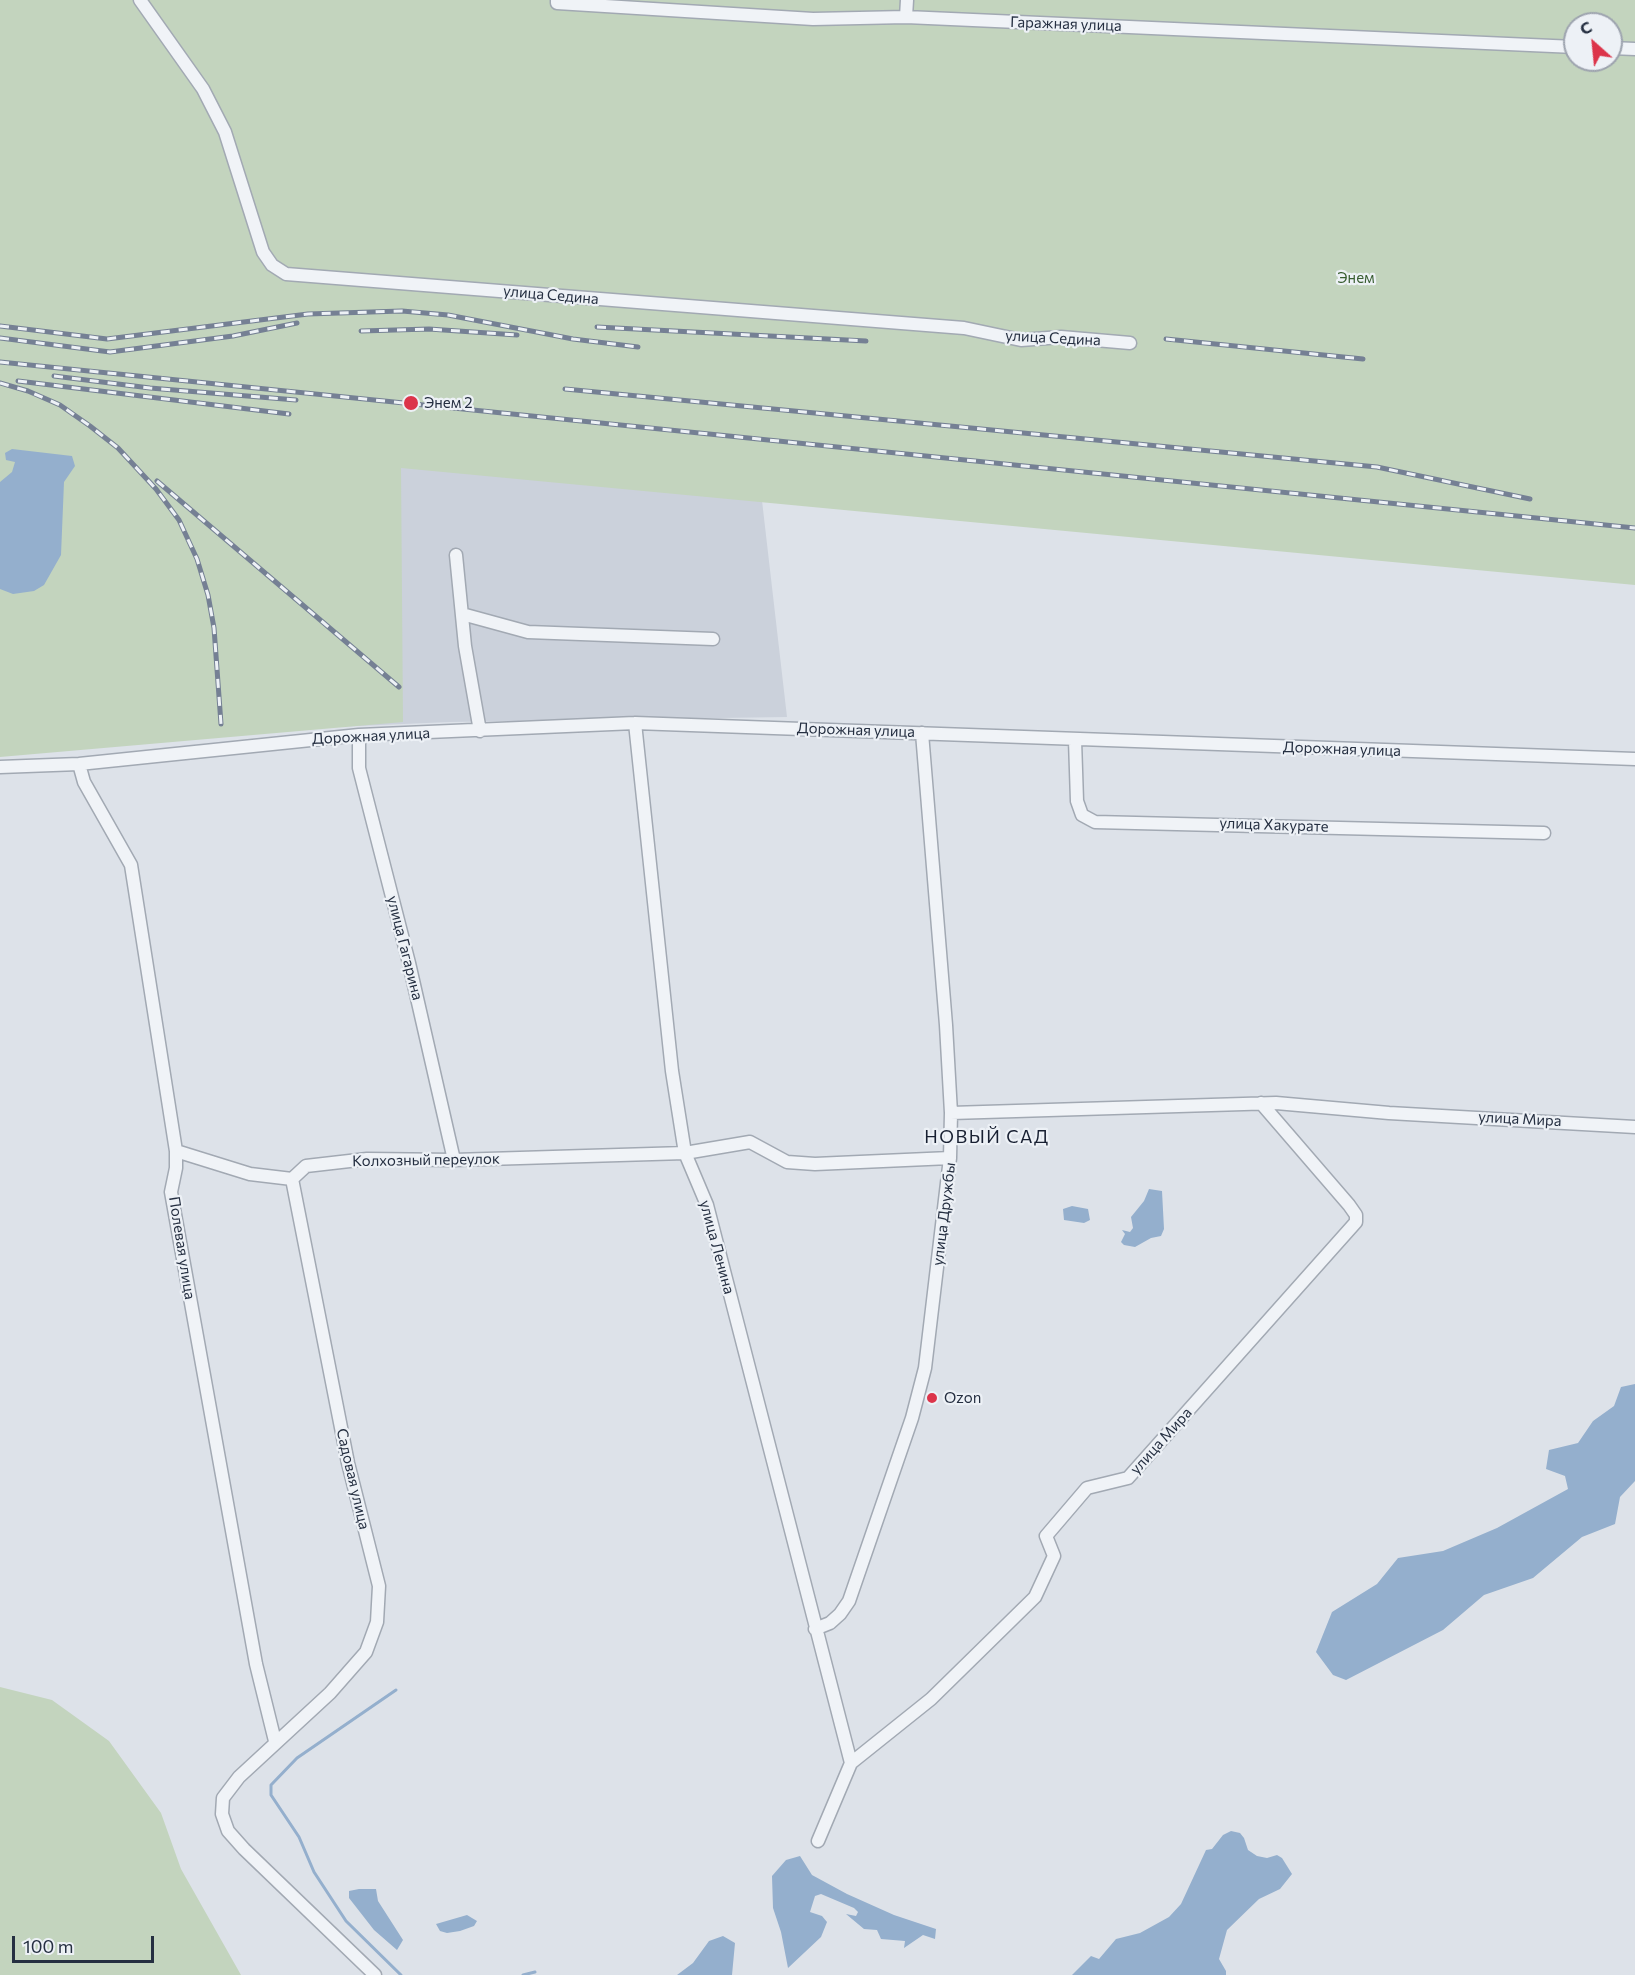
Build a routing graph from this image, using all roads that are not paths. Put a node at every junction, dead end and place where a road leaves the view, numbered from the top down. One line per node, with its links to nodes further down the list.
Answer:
1 (140, 0): 6 (street, улица Седина)
2 (907, 0): 4 (street)
3 (557, 1): 4 (street, Гаражная улица)
4 (906, 17): 5 (street, Гаражная улица)
5 (1563, 46)
6 (1130, 343)
7 (456, 555): 8 (street)
8 (462, 614): 9 (street); 11 (street)
9 (713, 639)
10 (635, 723): 11 (street, Дорожная улица); 12 (street, Дорожная улица); 23 (street, улица Ленина)
11 (480, 730): 13 (street, Дорожная улица)
12 (922, 732): 14 (street, Дорожная улица); 20 (street, улица Дружбы)
13 (359, 735): 16 (street, Дорожная улица); 25 (street, улица Гагарина)
14 (1075, 740): 15 (street, Дорожная улица); 18 (street, улица Хакурате)
15 (1635, 759)
16 (79, 764): 17 (street, Дорожная улица); 22 (street, Полевая улица)
17 (0, 767)
18 (1544, 833)
19 (1261, 1103): 20 (street, улица Мира); 21 (street, улица Мира); 29 (street, улица Мира)
20 (951, 1113): 24 (street, улица Дружбы)
21 (1635, 1127)
22 (176, 1151): 26 (street); 28 (street, Полевая улица)
23 (685, 1153): 24 (street); 25 (street, Колхозный переулок); 27 (street, улица Ленина)
24 (951, 1158): 27 (street, улица Дружбы)
25 (454, 1160): 26 (street, Колхозный переулок)
26 (292, 1179): 28 (street, Садовая улица)
27 (815, 1629): 29 (street, улица Ленина)
28 (275, 1741): 31 (street, Садовая улица)
29 (851, 1763): 30 (street, улица Мира)
30 (818, 1841)
31 (375, 1975)

